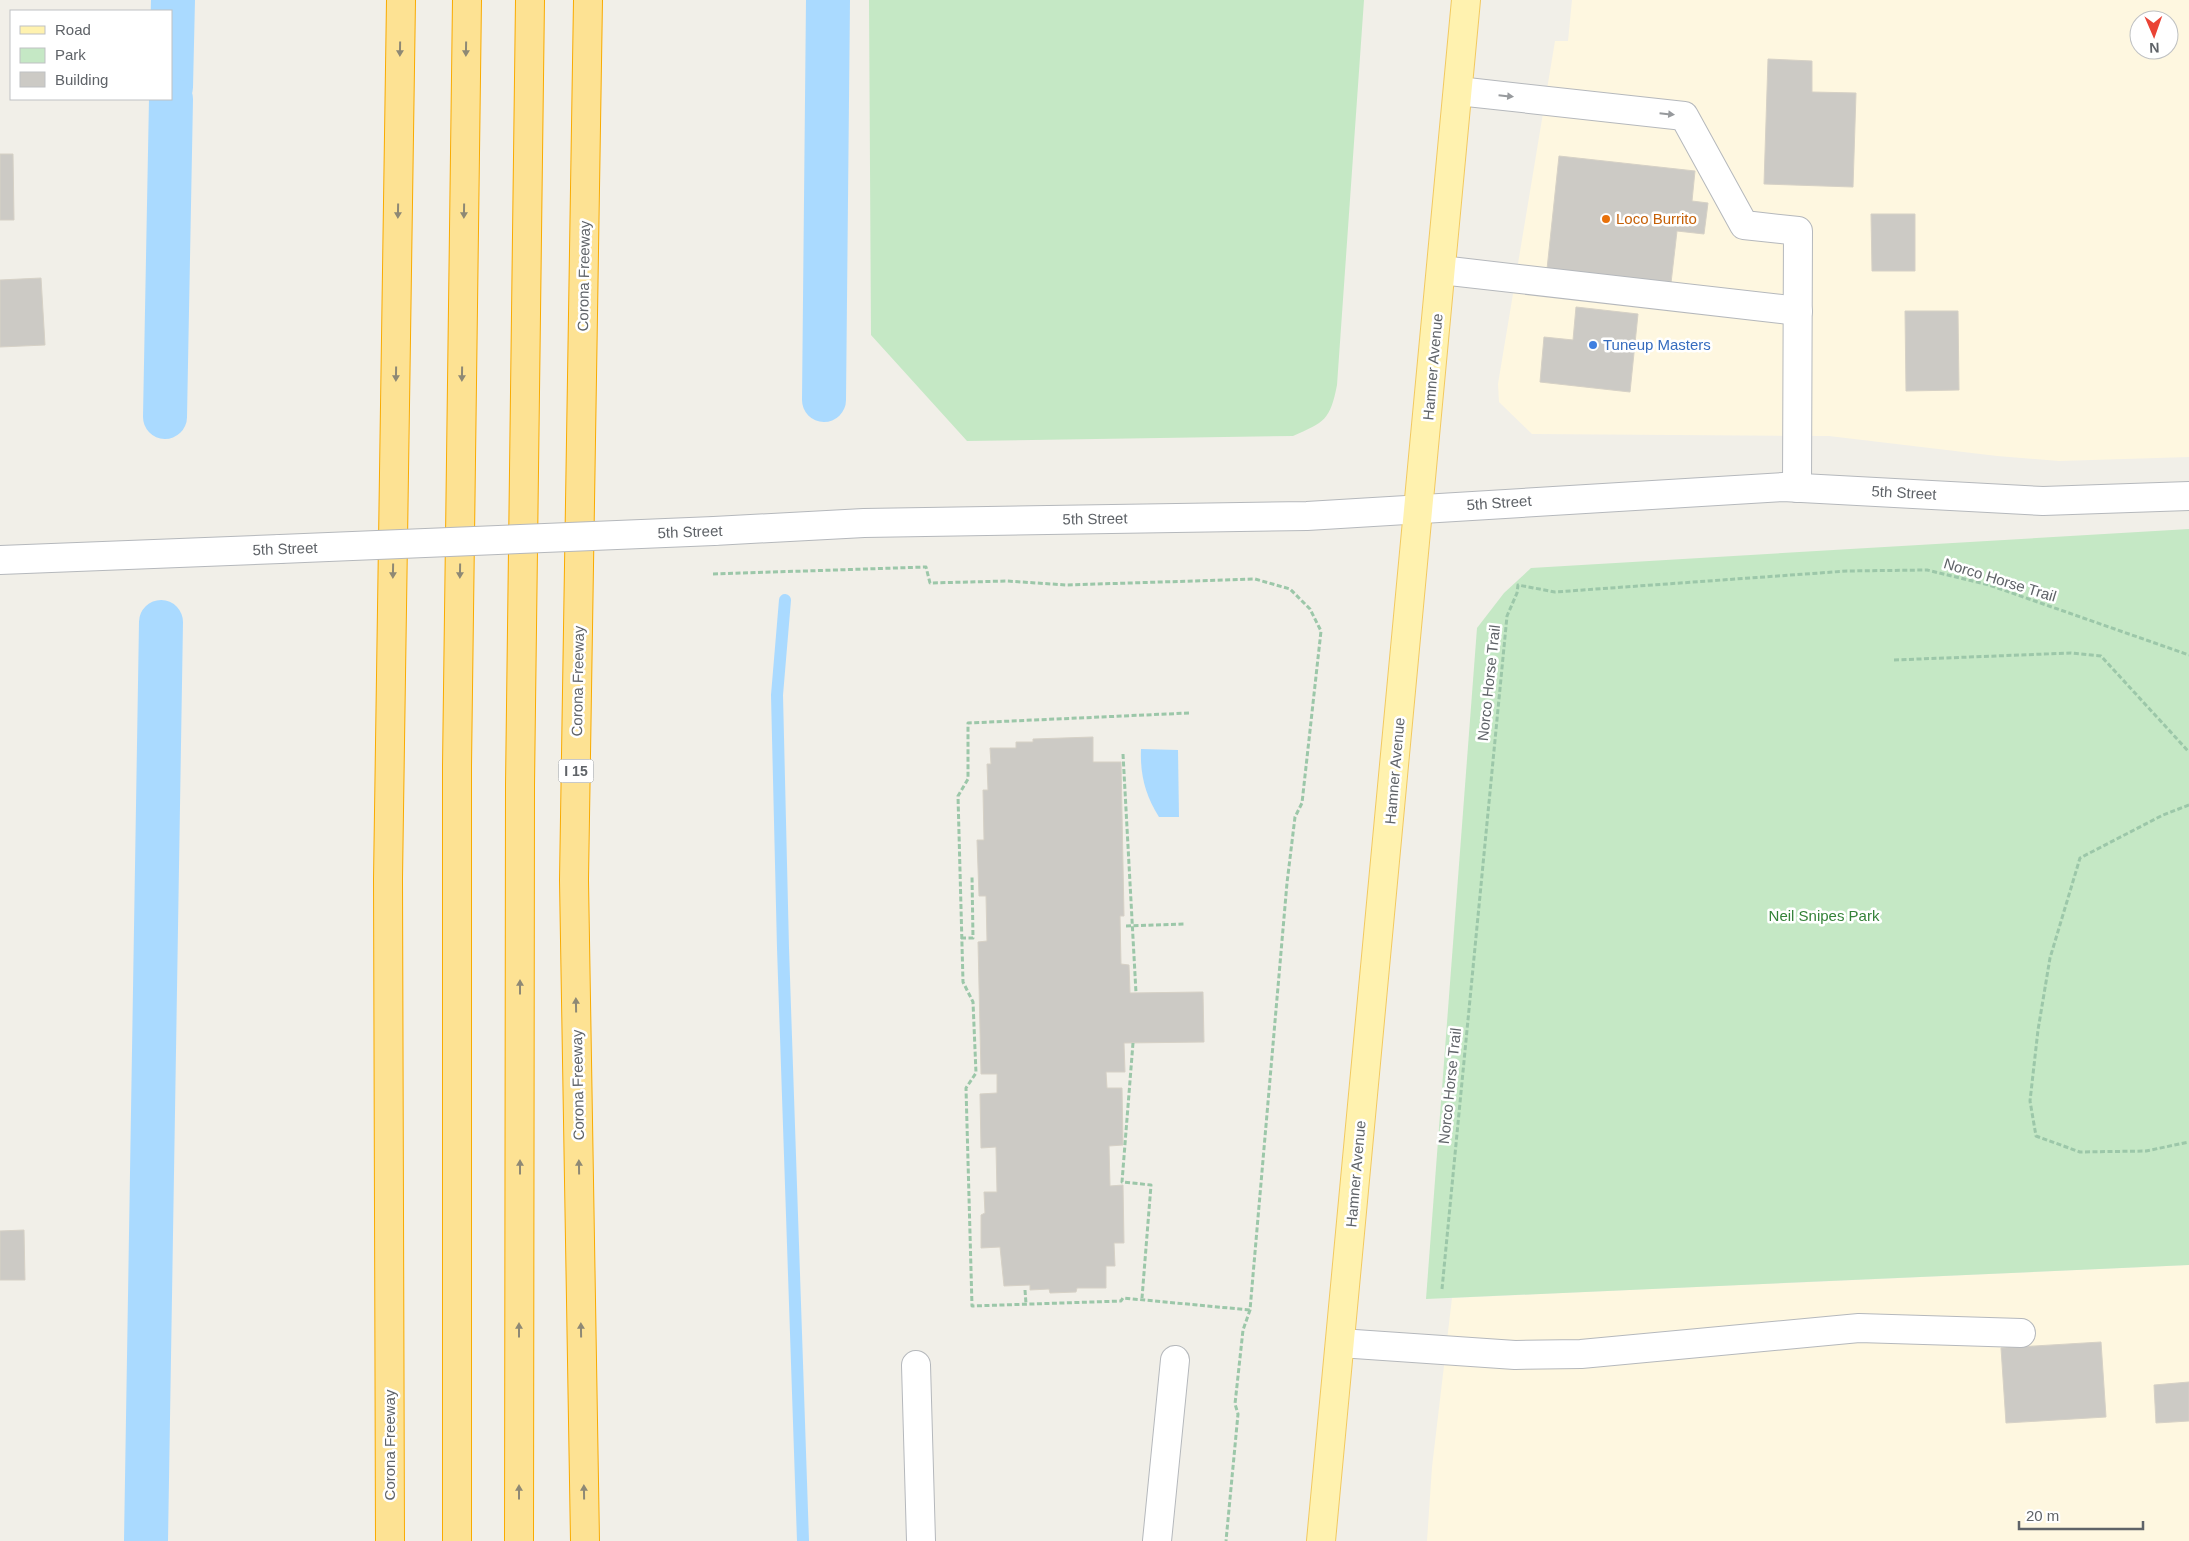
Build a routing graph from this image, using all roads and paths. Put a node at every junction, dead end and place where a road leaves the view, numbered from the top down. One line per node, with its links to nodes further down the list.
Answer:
1 (401, 0): 37 (highway, Corona Freeway, one-way to 37)
2 (467, 0): 38 (highway, one-way to 38)
3 (530, 0): 39 (highway, one-way to 3)
4 (588, 0): 40 (highway, Corona Freeway / I 15, one-way to 4)
5 (1466, 0): 6 (main road, Hamner Avenue)
6 (1458, 91): 7 (main road, Hamner Avenue); 8 (street, one-way to 8)
7 (1442, 270): 8 (street); 11 (main road, Hamner Avenue)
8 (1798, 311): 9 (street)
9 (1797, 488): 10 (street, 5th Street); 11 (street, 5th Street)
10 (2189, 496)
11 (1420, 509): 12 (street, 5th Street, bridge); 34 (main road, Hamner Avenue)
12 (0, 560)
13 (713, 574): 32 (path)
14 (2189, 655): 28 (path, Norco Horse Trail)
15 (1894, 660): 17 (path)
16 (1189, 713): 24 (path)
17 (2189, 752)
18 (1123, 754): 23 (path)
19 (2189, 804): 27 (path)
20 (972, 876): 24 (path)
21 (1184, 924): 23 (path)
22 (1126, 926): 23 (path)
23 (1131, 926): 25 (path)
24 (962, 938): 31 (path)
25 (1136, 993)
26 (1133, 1043): 30 (path)
27 (2189, 1142)
28 (1442, 1289)
29 (1025, 1290): 31 (path)
30 (1142, 1298): 31 (path); 32 (path)
31 (1026, 1304)
32 (1250, 1310): 43 (path)
33 (2021, 1333): 34 (street)
34 (1340, 1343): 44 (main road, Hamner Avenue)
35 (1175, 1360): 42 (street)
36 (916, 1365): 41 (street)
37 (390, 1541)
38 (457, 1541)
39 (519, 1541)
40 (585, 1541)
41 (921, 1541)
42 (1157, 1541)
43 (1226, 1541)
44 (1321, 1541)

